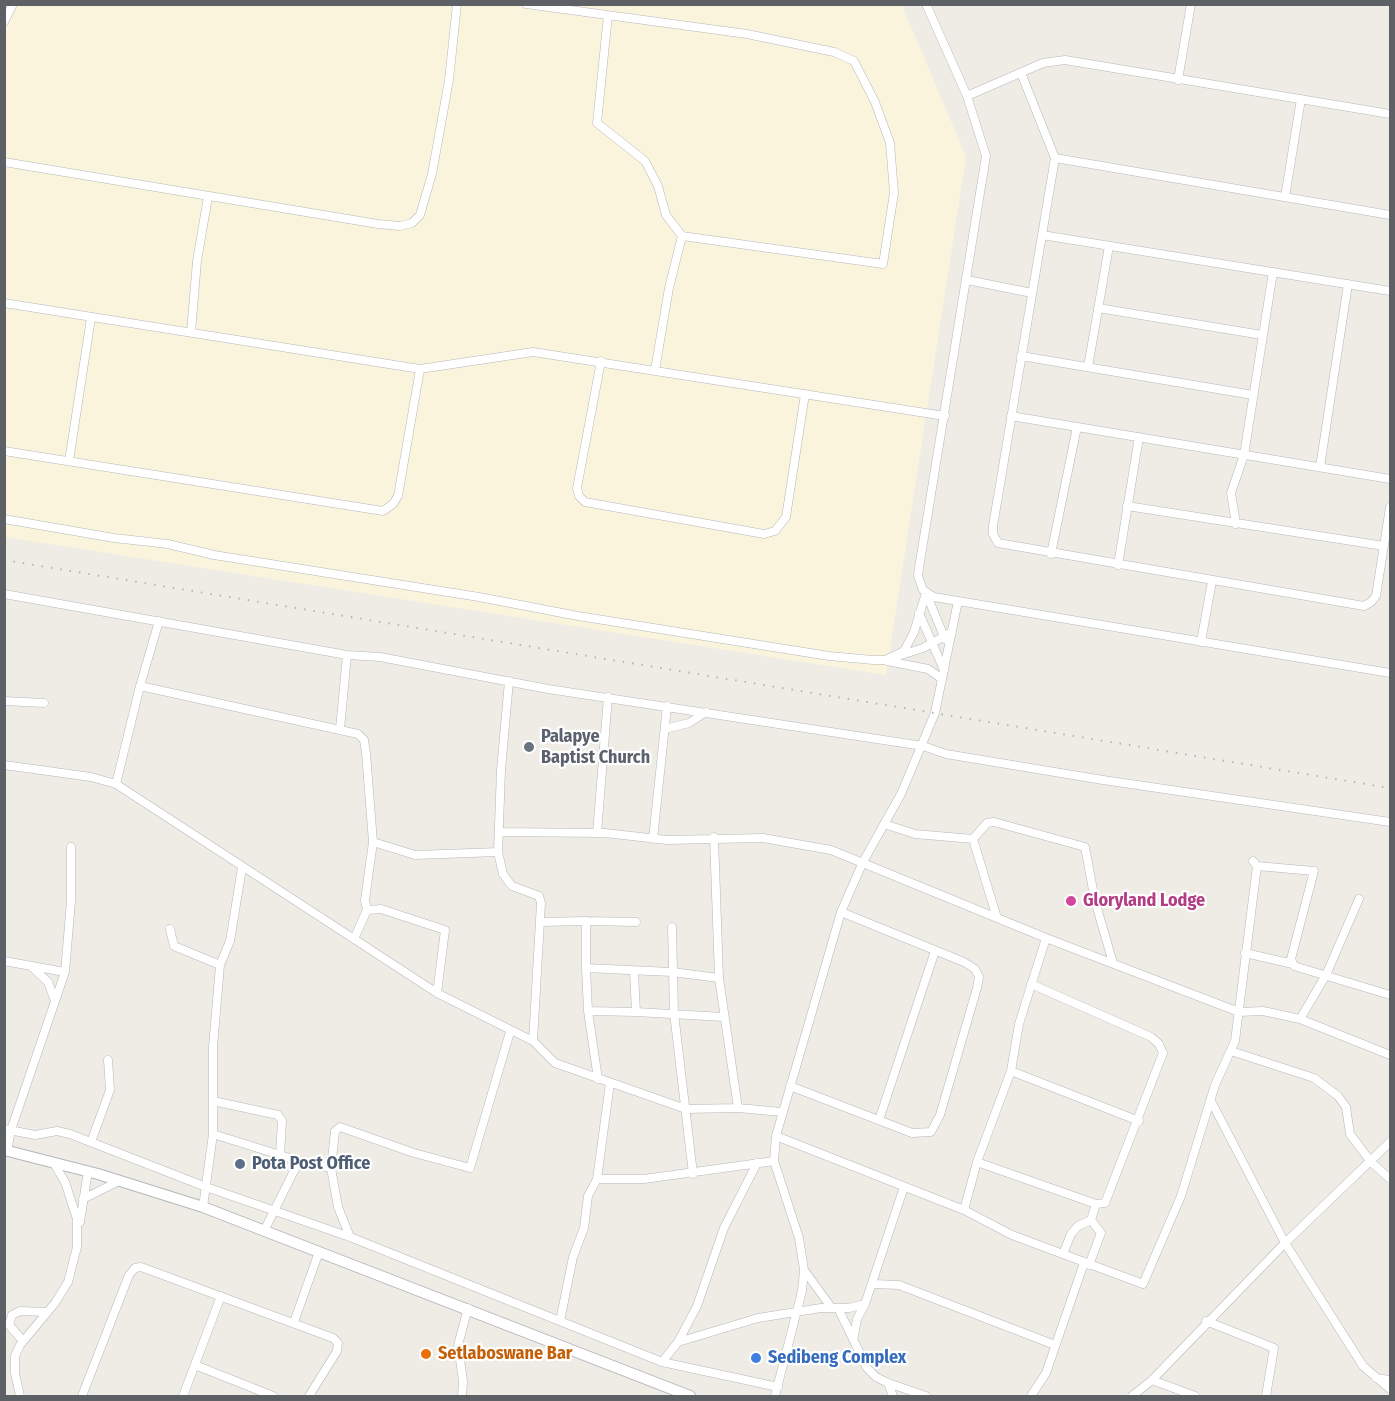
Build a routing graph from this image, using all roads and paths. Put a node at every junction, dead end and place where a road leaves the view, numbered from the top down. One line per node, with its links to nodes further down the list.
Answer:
1 (13, 4): 7 (street)
2 (457, 4): 15 (street)
3 (526, 4): 6 (street)
4 (926, 4): 10 (street)
5 (1191, 4): 9 (street)
6 (608, 15): 19 (street); 19 (street)
7 (4, 22)
8 (1021, 73): 9 (street); 10 (street); 13 (street)
9 (1178, 80): 11 (street)
10 (967, 96): 22 (street)
11 (1301, 99): 12 (street); 16 (street)
12 (1390, 114)
13 (1055, 158): 16 (street); 18 (street)
14 (4, 162): 15 (street)
15 (208, 197): 29 (street)
16 (1285, 197): 17 (street)
17 (1390, 215)
18 (1042, 235): 20 (street); 25 (street)
19 (682, 236): 35 (street)
20 (1109, 246): 21 (street); 27 (street)
21 (1273, 272): 23 (street); 30 (street)
22 (967, 280): 25 (street); 38 (street)
23 (1348, 284): 24 (street); 45 (street)
24 (1390, 291)
25 (1032, 293): 31 (street)
26 (4, 303): 28 (street)
27 (1098, 308): 30 (street); 33 (street)
28 (91, 318): 29 (street); 44 (street)
29 (191, 332): 34 (street)
30 (1262, 335): 37 (street)
31 (1021, 356): 33 (street); 39 (street)
32 (601, 361): 34 (street); 35 (street); 36 (street)
33 (1088, 367): 37 (street)
34 (420, 369): 44 (street)
35 (656, 370): 36 (street)
36 (805, 394): 38 (street)
37 (1253, 395): 43 (street)
38 (945, 416): 55 (street)
39 (1011, 416): 40 (street); 52 (street)
40 (1077, 427): 41 (street); 52 (street)
41 (1139, 437): 43 (street); 47 (street)
42 (4, 451): 44 (street)
43 (1244, 454): 45 (street); 50 (street)
44 (69, 461)
45 (1320, 467): 46 (street)
46 (1390, 479)
47 (1127, 506): 50 (street); 53 (street)
48 (1390, 507): 51 (street)
49 (4, 519): 66 (street)
50 (1236, 524): 51 (street)
51 (1384, 546): 54 (street)
52 (1051, 554): 53 (street)
53 (1118, 565): 54 (street)
54 (1212, 581): 62 (street)
55 (926, 593): 57 (street); 58 (street); 61 (street)
56 (4, 594): 59 (street)
57 (958, 601): 60 (street); 62 (street)
58 (919, 613): 63 (street); 66 (street)
59 (159, 621): 65 (street); 70 (street)
60 (952, 632): 61 (street); 64 (street)
61 (944, 637): 63 (street); 64 (street)
62 (1202, 642): 67 (street)
63 (932, 644): 66 (street); 68 (street)
64 (948, 649): 68 (street)
65 (347, 655): 69 (street); 76 (street)
66 (890, 659): 68 (street)
67 (1390, 673)
68 (943, 675): 78 (street)
69 (509, 681): 71 (street); 83 (street)
70 (140, 686): 76 (street); 80 (street)
71 (608, 697): 74 (street); 84 (street)
72 (4, 701): 73 (street)
73 (44, 703)
74 (667, 706): 75 (street); 77 (street)
75 (706, 712): 77 (street); 78 (street)
76 (340, 729): 88 (street)
77 (664, 729): 86 (street)
78 (923, 746): 81 (street); 82 (street)
79 (4, 765): 80 (street)
80 (116, 784): 92 (street)
81 (1390, 822)
82 (884, 824): 87 (street); 91 (street)
83 (499, 832): 84 (street); 90 (street)
84 (597, 833): 86 (street)
85 (714, 837): 86 (street); 91 (street); 116 (street)
86 (653, 839)
87 (973, 839): 96 (street); 107 (street)
88 (373, 842): 90 (street); 94 (street)
89 (71, 848): 112 (street)
90 (498, 852): 98 (street)
91 (863, 862): 95 (street); 96 (street)
92 (242, 868): 103 (street); 109 (street)
93 (1359, 899): 115 (street)
94 (367, 910): 103 (street); 118 (street)
95 (841, 912): 104 (street); 135 (street)
96 (997, 918): 102 (street)
97 (586, 921): 98 (street); 99 (street); 111 (street)
98 (541, 922): 128 (street)
99 (636, 922)
100 (672, 927): 114 (street)
101 (170, 929): 109 (street)
102 (1046, 938): 107 (street); 117 (street)
103 (354, 939): 118 (street)
104 (934, 951): 141 (street); 141 (street)
105 (1245, 953): 108 (street); 108 (street); 123 (street)
106 (4, 961): 110 (street)
107 (1113, 963): 123 (street)
108 (1293, 964): 115 (street)
109 (220, 965): 136 (street)
110 (30, 966): 112 (street); 120 (street)
111 (586, 968): 113 (street); 121 (street)
112 (65, 972): 120 (street)
113 (634, 972): 114 (street); 122 (street)
114 (672, 972): 116 (street); 124 (street)
115 (1326, 975): 119 (street); 126 (street)
116 (719, 978): 125 (street)
117 (1031, 984): 132 (street); 142 (street)
118 (437, 993): 127 (street)
119 (1390, 995)
120 (55, 1005): 143 (street)
121 (588, 1011): 122 (street); 133 (street)
122 (636, 1012): 124 (street)
123 (1239, 1012): 126 (street); 129 (street)
124 (674, 1013): 125 (street); 139 (street)
125 (724, 1017): 138 (street)
126 (1300, 1019): 130 (street)
127 (510, 1032): 128 (street); 156 (street)
128 (533, 1041): 133 (street)
129 (1232, 1051): 137 (street); 154 (street)
130 (1390, 1055)
131 (108, 1060): 146 (street)
132 (1011, 1071): 142 (street); 153 (street)
133 (598, 1078): 134 (street)
134 (609, 1083): 139 (street); 159 (street)
135 (790, 1086): 140 (street); 141 (street)
136 (213, 1101): 144 (street); 149 (street)
137 (1212, 1103): 173 (street); 176 (street)
138 (738, 1108): 139 (street); 140 (street)
139 (686, 1109): 158 (street)
140 (782, 1112): 145 (street)
141 (879, 1120)
142 (1139, 1121): 165 (street)
143 (8, 1130): 146 (street); 148 (street)
144 (213, 1134): 149 (street); 162 (street)
145 (776, 1136): 151 (street); 163 (street)
146 (91, 1142): 162 (street)
147 (1390, 1142): 154 (street)
148 (6, 1151): 152 (street)
149 (280, 1155): 150 (street)
150 (299, 1161): 156 (street); 168 (street)
151 (774, 1161): 155 (street); 177 (street)
152 (53, 1162): 157 (street); 170 (street)
153 (977, 1162): 165 (street); 167 (street)
154 (1371, 1162): 160 (street); 173 (street)
155 (757, 1163): 158 (street); 190 (street)
156 (331, 1168): 172 (street)
157 (88, 1171): 161 (street); 164 (street)
158 (693, 1174): 159 (street)
159 (597, 1179): 185 (street)
160 (1390, 1179)
161 (121, 1180): 164 (street); 166 (street)
162 (206, 1187): 166 (street); 168 (street)
163 (904, 1187): 167 (street); 178 (street)
164 (83, 1199): 170 (street)
165 (1096, 1204): 169 (street)
166 (203, 1207): 171 (street)
167 (964, 1210): 175 (street)
168 (275, 1212): 171 (street); 172 (street)
169 (1091, 1220): 175 (street); 176 (street)
170 (79, 1226): 183 (street)
171 (264, 1231): 174 (street)
172 (350, 1237): 185 (street)
173 (1285, 1243): 186 (street); 194 (street)
174 (320, 1252): 182 (street); 187 (street)
175 (1063, 1254): 176 (street)
176 (1087, 1264): 191 (street)
177 (804, 1270): 181 (street); 184 (street)
178 (873, 1284): 180 (street); 191 (street)
179 (221, 1296): 187 (street); 193 (street); 201 (street)
180 (864, 1304): 181 (street); 188 (street)
181 (834, 1307): 184 (street); 188 (street)
182 (468, 1308): 205 (street); 206 (street)
183 (46, 1312): 189 (street); 189 (street)
184 (796, 1314): 190 (street); 198 (street)
185 (560, 1321): 192 (street)
186 (1206, 1321): 195 (street); 213 (street)
187 (294, 1322): 204 (street)
188 (854, 1337): 197 (street)
189 (23, 1341): 200 (street)
190 (678, 1342): 192 (street)
191 (1054, 1345): 210 (street)
192 (662, 1362): 198 (street)
193 (195, 1365): 202 (street); 203 (street)
194 (1375, 1378): 196 (street); 199 (street)
195 (1152, 1380): 211 (street); 212 (street)
196 (1390, 1380)
197 (888, 1383): 208 (street); 209 (street)
198 (778, 1387): 207 (street)
199 (1390, 1389)
200 (20, 1396)
201 (82, 1396)
202 (183, 1396)
203 (273, 1396)
204 (309, 1396)
205 (462, 1396)
206 (690, 1396)
207 (775, 1396)
208 (893, 1396)
209 (926, 1396)
210 (1031, 1396)
211 (1132, 1396)
212 (1195, 1396)
213 (1266, 1396)

